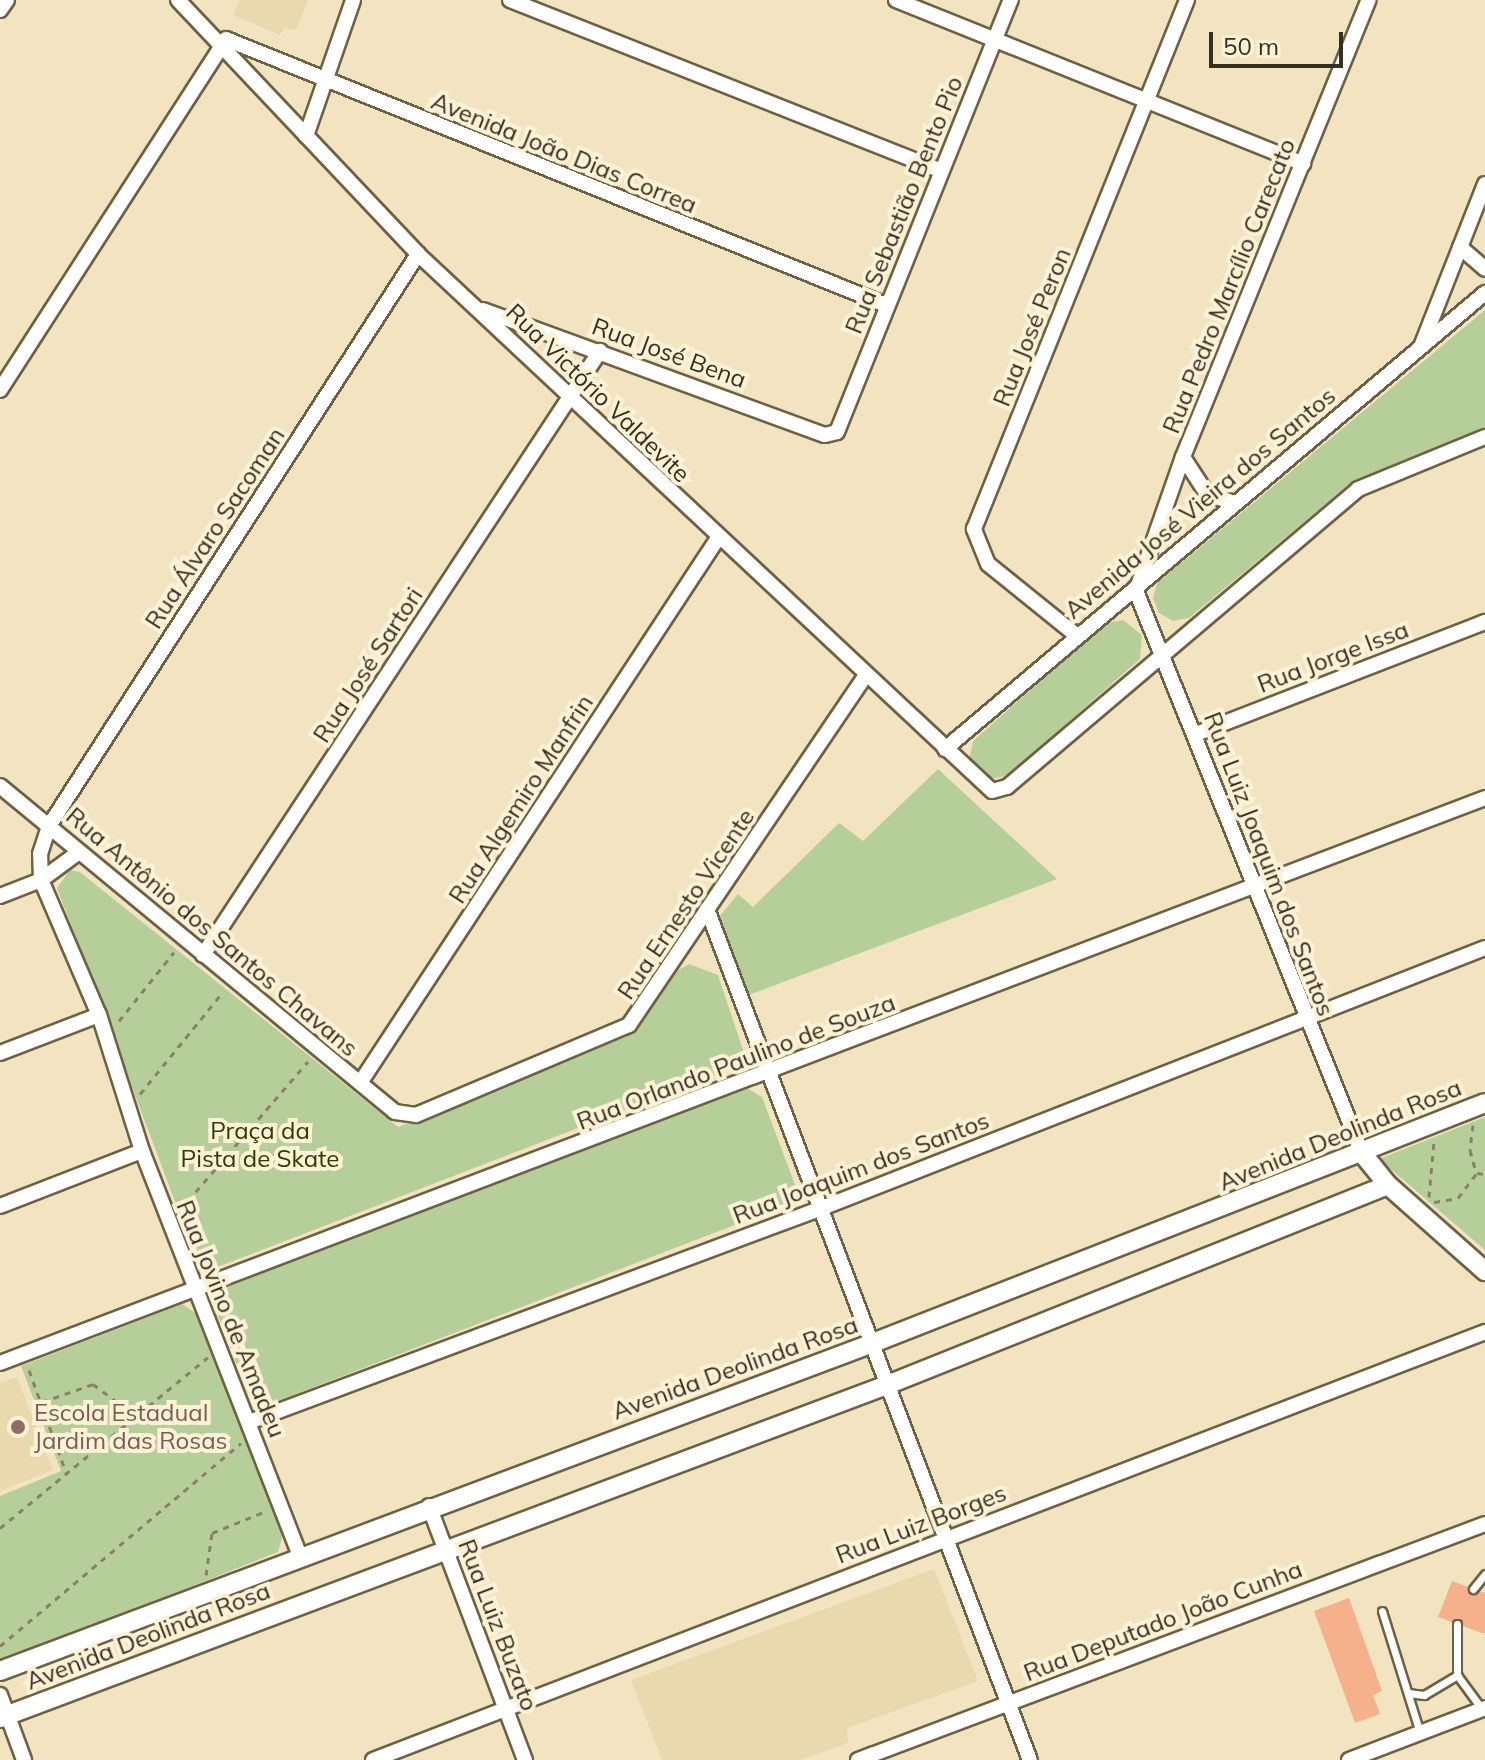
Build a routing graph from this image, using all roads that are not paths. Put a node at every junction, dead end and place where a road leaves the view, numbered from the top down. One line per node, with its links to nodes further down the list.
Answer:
1 (7, 0): 9 (street)
2 (178, 0): 11 (street, Rua Victório Valdevite)
3 (353, 0): 12 (street)
4 (510, 0): 16 (street)
5 (896, 0): 10 (street)
6 (1011, 0): 10 (street, Rua Sebastião Bento Pio)
7 (1187, 0): 13 (street, Rua José Peron)
8 (1369, 0): 15 (street, Rua Pedro Marcílio Carecato)
9 (0, 9)
10 (995, 40): 13 (street); 16 (street, Rua Sebastião Bento Pio)
11 (224, 43): 12 (street, Avenida João Dias Correa); 14 (street, Rua Victório Valdevite); 26 (street)
12 (324, 82): 14 (street); 22 (street, Avenida João Dias Correa)
13 (1148, 101): 15 (street); 35 (street, Rua José Peron)
14 (306, 136): 19 (street, Rua Victório Valdevite)
15 (1303, 164): 30 (street, Rua Pedro Marcílio Carecato)
16 (939, 170): 22 (street, Rua Sebastião Bento Pio)
17 (1485, 184): 18 (street)
18 (1460, 247): 20 (street); 24 (street)
19 (418, 254): 23 (street, Rua Victório Valdevite); 42 (street, Rua Álvaro Sacoman)
20 (1485, 269)
21 (1485, 293): 24 (street, Avenida José Vieira dos Santos)
22 (886, 305): 28 (street, Rua Sebastião Bento Pio)
23 (479, 308): 25 (street, Rua José Bena); 27 (street, Rua Victório Valdevite)
24 (1421, 347): 31 (street, Avenida José Vieira dos Santos)
25 (600, 351): 27 (street, Rua José Sartori); 28 (street, Rua José Bena)
26 (0, 390)
27 (569, 400): 32 (street, Rua Victório Valdevite); 49 (street, Rua José Sartori)
28 (842, 428)
29 (1485, 437): 36 (street)
30 (1183, 457): 31 (street); 33 (street, Rua Pedro Marcílio Carecato)
31 (1234, 503): 33 (street, Avenida José Vieira dos Santos)
32 (718, 538): 37 (street, Rua Victório Valdevite); 54 (street, Rua Algemiro Manfrin)
33 (1136, 591): 35 (street, Avenida José Vieira dos Santos); 36 (street, Rua Luiz Joaquim dos Santos)
34 (1485, 622): 38 (street, Rua Jorge Issa)
35 (1076, 635): 39 (street, Avenida José Vieira dos Santos)
36 (1163, 650): 38 (street, Rua Luiz Joaquim dos Santos); 39 (street, Rua Victório Valdevite)
37 (866, 675): 39 (street, Rua Victório Valdevite); 47 (street, Rua Ernesto Vicente)
38 (1196, 734): 45 (street, Rua Luiz Joaquim dos Santos)
39 (945, 749)
40 (0, 786): 42 (street, Rua Antônio dos Santos Chavans)
41 (1485, 798): 45 (street, Rua Orlando Paulino de Souza)
42 (49, 826): 43 (street, Rua Antônio dos Santos Chavans); 44 (street)
43 (79, 852): 44 (street); 49 (street, Rua Antônio dos Santos Chavans)
44 (41, 880): 46 (street); 50 (street, Rua Jovino de Amadeu)
45 (1251, 884): 51 (street, Rua Luiz Joaquim dos Santos); 53 (street, Rua Orlando Paulino de Souza)
46 (0, 896)
47 (707, 909): 53 (street); 56 (street, Rua Ernesto Vicente)
48 (1485, 948): 51 (street, Rua Joaquim dos Santos)
49 (203, 955): 54 (street, Rua Antônio dos Santos Chavans)
50 (99, 1015): 52 (street); 57 (street, Rua Jovino de Amadeu)
51 (1304, 1018): 58 (street, Rua Luiz Joaquim dos Santos); 61 (street, Rua Joaquim dos Santos)
52 (0, 1053)
53 (768, 1075): 61 (street); 63 (street, Rua Orlando Paulino de Souza)
54 (360, 1083): 56 (street, Rua Antônio dos Santos Chavans)
55 (1485, 1103): 58 (street, Avenida Deolinda Rosa)
56 (395, 1112)
57 (142, 1151): 60 (street); 63 (street, Rua Jovino de Amadeu)
58 (1362, 1153): 59 (street); 65 (street, Avenida Deolinda Rosa)
59 (1388, 1185): 62 (street); 67 (street, Avenida Deolinda Rosa)
60 (0, 1206)
61 (822, 1208): 65 (street); 68 (street, Rua Joaquim dos Santos)
62 (1485, 1271)
63 (198, 1289): 66 (street, Rua Orlando Paulino de Souza); 68 (street, Rua Jovino de Amadeu)
64 (1485, 1332): 71 (street, Rua Luiz Borges)
65 (873, 1343): 67 (street); 69 (street, Avenida Deolinda Rosa)
66 (0, 1363)
67 (887, 1385): 71 (street); 72 (street, Avenida Deolinda Rosa)
68 (251, 1428): 73 (street, Rua Jovino de Amadeu)
69 (429, 1506): 72 (street, Rua Luiz Buzato); 73 (street, Avenida Deolinda Rosa)
70 (1485, 1524): 82 (street, Rua Deputado João Cunha)
71 (944, 1539): 82 (street); 83 (street, Rua Luiz Borges)
72 (445, 1548): 83 (street, Rua Luiz Buzato); 85 (street, Avenida Deolinda Rosa)
73 (300, 1556): 78 (street, Avenida Deolinda Rosa)
74 (1485, 1574): 75 (lane)
75 (1473, 1589)
76 (1382, 1611): 80 (lane)
77 (1457, 1624): 79 (lane)
78 (0, 1671)
79 (1457, 1675): 80 (lane); 84 (lane)
80 (1408, 1693): 86 (lane)
81 (0, 1695): 85 (street)
82 (1008, 1703): 90 (street, Rua Deputado João Cunha); 91 (street)
83 (506, 1708): 88 (street, Rua Luiz Borges); 89 (street, Rua Luiz Buzato)
84 (1484, 1709): 86 (street)
85 (4, 1717): 87 (street)
86 (1420, 1733): 92 (street)
87 (24, 1760)
88 (373, 1760)
89 (525, 1760)
90 (858, 1760)
91 (1030, 1760)
92 (1349, 1760)

